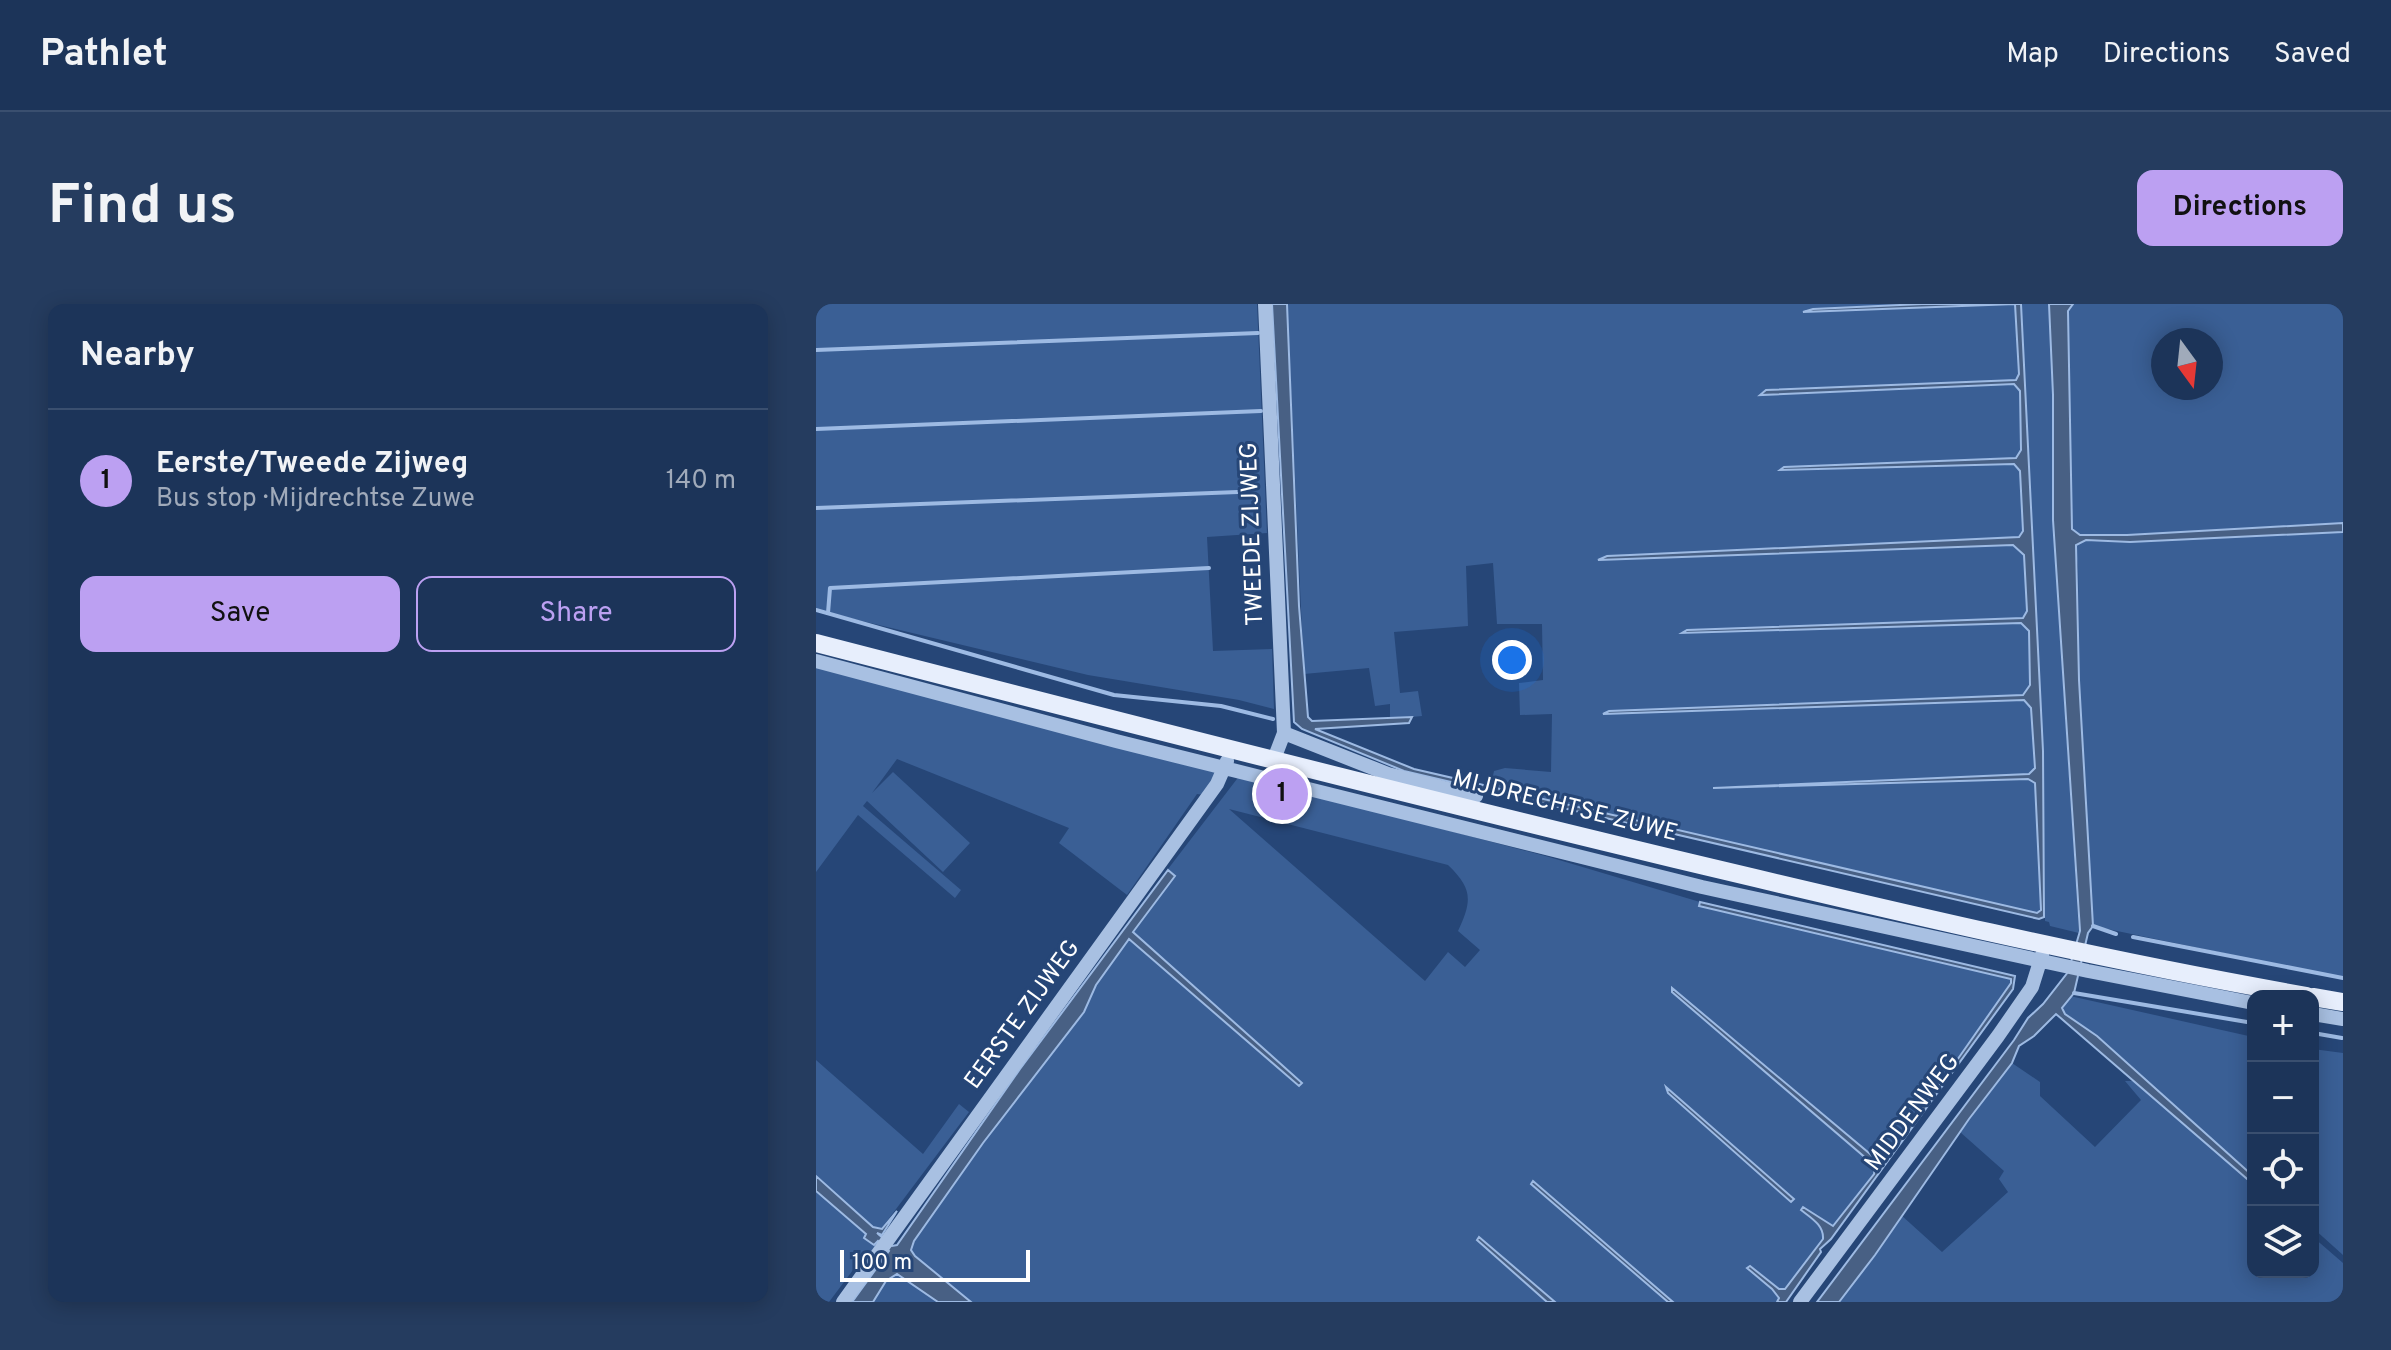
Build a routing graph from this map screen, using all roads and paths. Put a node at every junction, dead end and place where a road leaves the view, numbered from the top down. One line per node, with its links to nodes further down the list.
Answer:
1 (1265, 304): 4 (street, TWEEDE ZIJWEG)
2 (816, 643): 5 (main road, MIJDRECHTSE ZUWE)
3 (816, 661): 7 (street, MIJDRECHTSE ZUWE)
4 (1284, 733): 6 (street, TWEEDE ZIJWEG); 8 (street, MIJDRECHTSE ZUWE)
5 (1232, 749): 6 (main road, MIJDRECHTSE ZUWE); 7 (street, EERSTE ZIJWEG)
6 (1274, 759): 9 (main road, MIJDRECHTSE ZUWE)
7 (1225, 768): 9 (street, MIJDRECHTSE ZUWE); 17 (street, EERSTE ZIJWEG)
8 (1476, 796)
9 (2043, 952): 10 (main road, MIJDRECHTSE ZUWE); 18 (street, MIDDENWEG)
10 (2091, 963): 11 (main road, MIJDRECHTSE ZUWE); 13 (street, MIJDRECHTSE ZUWE)
11 (2270, 990)
12 (2319, 998): 14 (main road, MIJDRECHTSE ZUWE)
13 (2247, 1002)
14 (2343, 1002)
15 (2319, 1015): 16 (street)
16 (2343, 1019)
17 (843, 1302)
18 (1800, 1302)

